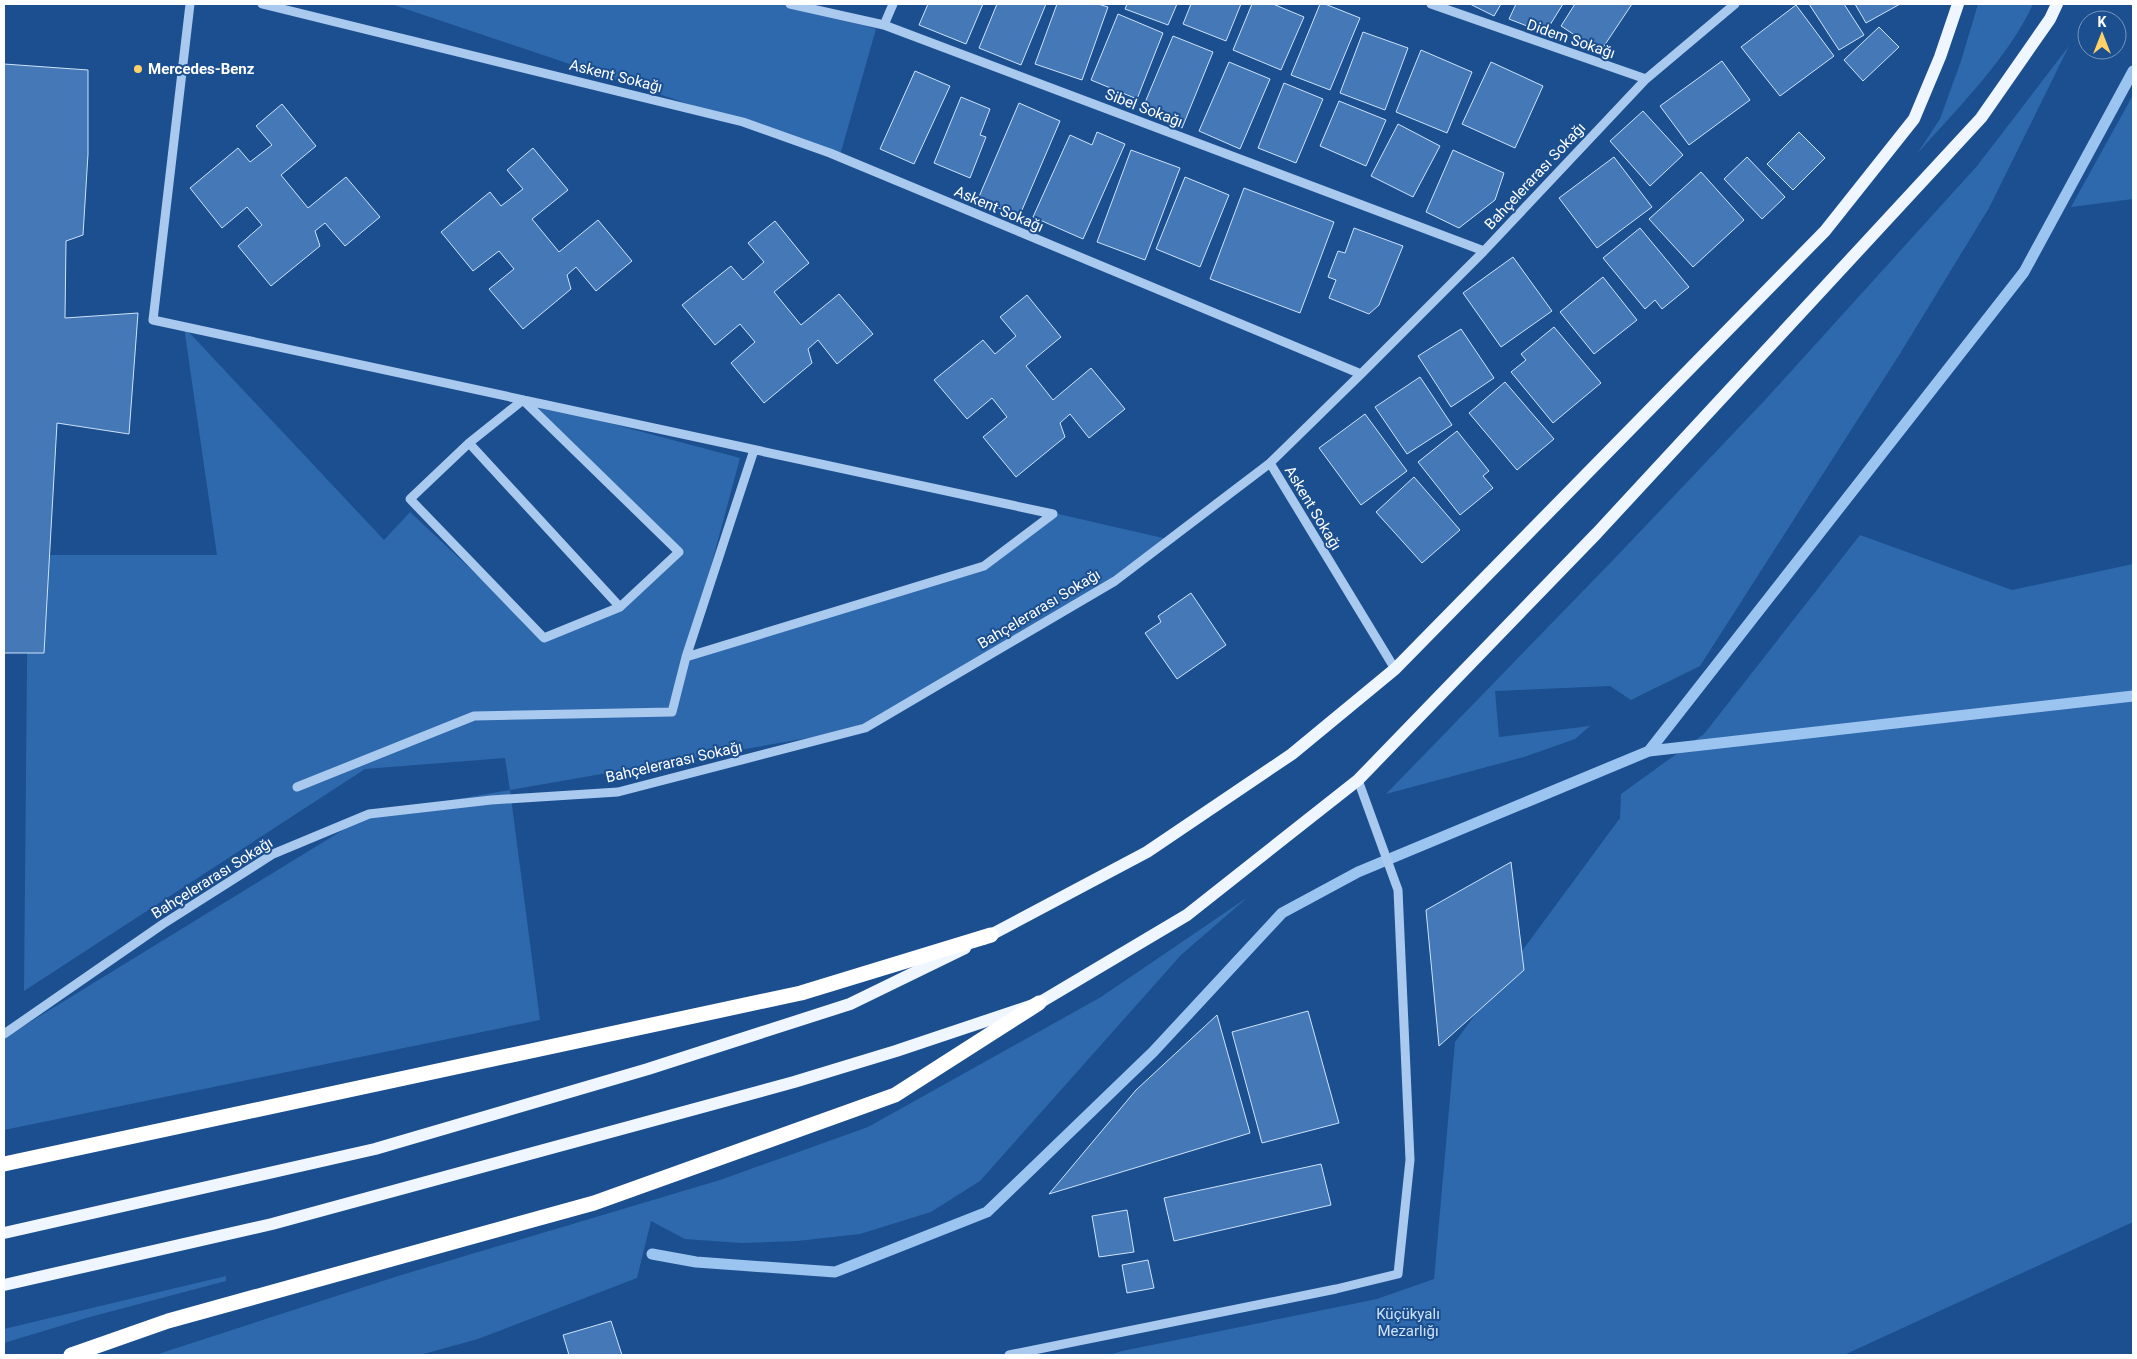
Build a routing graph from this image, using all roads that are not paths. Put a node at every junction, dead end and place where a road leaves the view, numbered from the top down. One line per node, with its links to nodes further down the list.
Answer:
1 (190, 4): 13 (street)
2 (262, 4): 12 (street, Askent Sokağı)
3 (790, 4): 9 (street, Sibel Sokağı)
4 (893, 4): 9 (street)
5 (1431, 4): 10 (street, Didem Sokağı)
6 (1735, 4): 10 (street, Bahçelerarası Sokağı)
7 (1958, 4): 19 (main road)
8 (2057, 4): 20 (main road)
9 (884, 25): 11 (street, Sibel Sokağı)
10 (1646, 79): 11 (street, Bahçelerarası Sokağı)
11 (1484, 251): 12 (street, Bahçelerarası Sokağı)
12 (1361, 374): 16 (street, Askent Sokağı)
13 (523, 400): 14 (street); 15 (street); 17 (street)
14 (469, 443): 17 (street); 17 (street)
15 (754, 450): 18 (street); 18 (street)
16 (1270, 463): 19 (street, Askent Sokağı); 24 (street, Bahçelerarası Sokağı)
17 (620, 607)
18 (686, 656): 21 (street)
19 (1395, 669): 22 (main road)
20 (1358, 780): 23 (main road); 29 (street)
21 (297, 787)
22 (990, 935): 25 (highway); 26 (main road)
23 (1039, 1003): 27 (main road); 28 (highway)
24 (4, 1034)
25 (4, 1164)
26 (4, 1233)
27 (4, 1285)
28 (71, 1355)
29 (1009, 1355)

